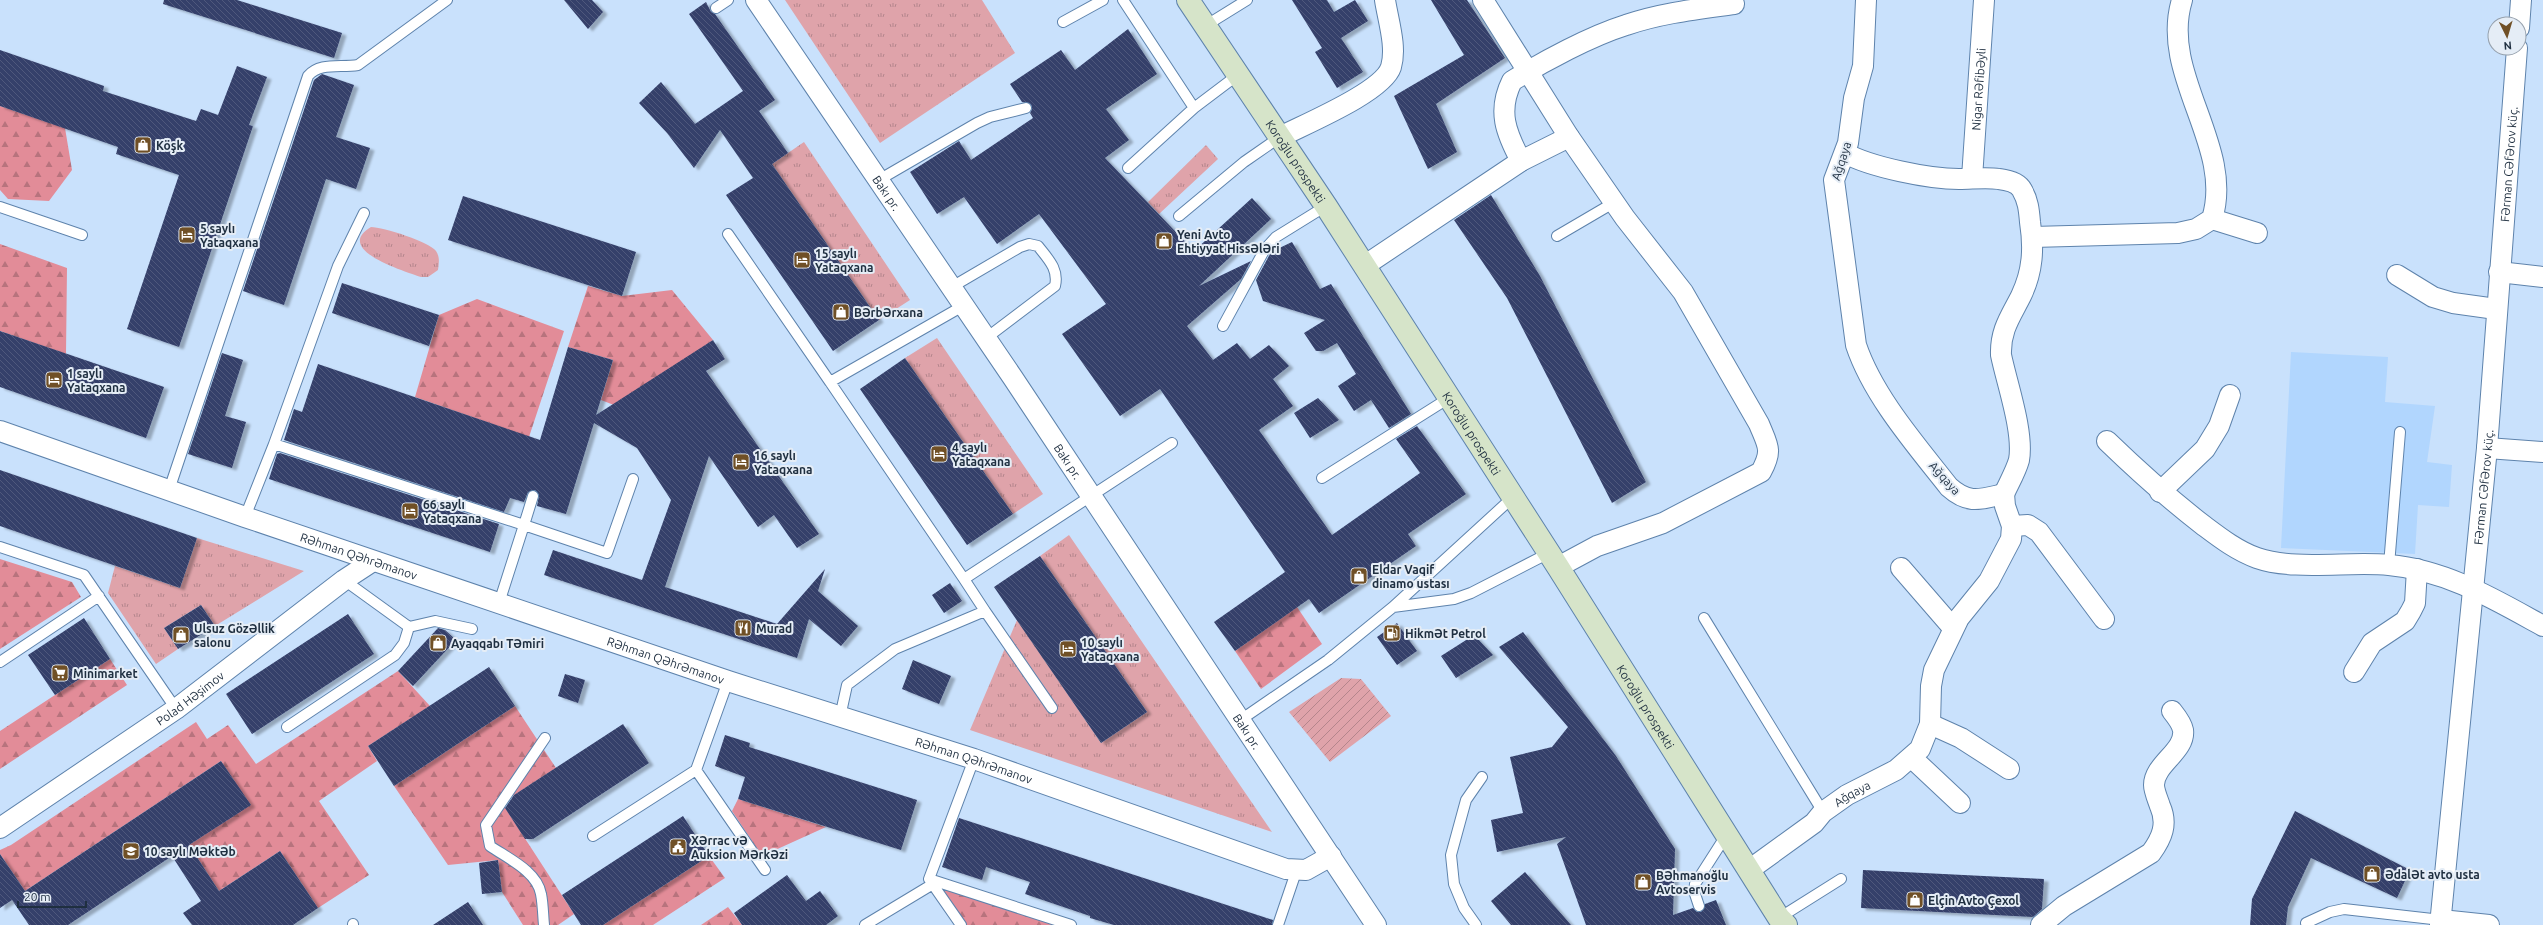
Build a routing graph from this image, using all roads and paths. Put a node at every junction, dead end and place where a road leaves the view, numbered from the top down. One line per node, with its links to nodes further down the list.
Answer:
1 (447, 0): 63 (lane)
2 (728, 0): 15 (lane)
3 (756, 0): 30 (street, Bakı pr.)
4 (1103, 0): 17 (lane)
5 (1123, 0): 23 (lane)
6 (1188, 0): 18 (street, Koroğlu prospekti)
7 (1247, 0): 18 (lane)
8 (1385, 0): 24 (street)
9 (1483, 0): 20 (street)
10 (1866, 0): 26 (street, Ağqaya)
11 (1984, 0): 29 (street, Nigar Rəfibəyli)
12 (2182, 0): 36 (street)
13 (2521, 0): 16 (street)
14 (1734, 4): 20 (street)
15 (716, 8)
16 (2520, 16)
17 (1063, 22)
18 (1205, 26): 21 (street, Koroğlu prospekti)
19 (2516, 56): 43 (street, Fərman Cəfərov küç.)
20 (1529, 70): 25 (street); 27 (street)
21 (1239, 74): 23 (lane); 24 (street, Koroğlu prospekti)
22 (1026, 108): 30 (lane)
23 (1194, 108): 28 (lane)
24 (1280, 137): 32 (street, Koroğlu prospekti); 35 (lane)
25 (1569, 138): 27 (street); 31 (street)
26 (1845, 153): 29 (street); 65 (street, Ağqaya)
27 (1521, 161): 42 (street)
28 (1128, 168)
29 (1972, 178): 41 (street)
30 (877, 181): 46 (street, Bakı pr.)
31 (1615, 202): 40 (lane); 73 (street)
32 (1326, 206): 42 (street, Koroğlu prospekti); 49 (lane)
33 (0, 207): 39 (lane)
34 (364, 213): 58 (lane)
35 (1179, 216)
36 (2212, 219): 37 (street); 41 (street)
37 (2257, 233)
38 (728, 234): 51 (lane)
39 (82, 235)
40 (1557, 236)
41 (2033, 237): 65 (street)
42 (1364, 266): 53 (street, Koroğlu prospekti)
43 (2499, 272): 45 (street); 48 (street, Fərman Cəfərov küç.)
44 (2397, 275): 48 (street)
45 (2543, 277)
46 (950, 288): 47 (street, Bakı pr.); 50 (lane)
47 (963, 306): 50 (street, Bakı pr.); 51 (lane)
48 (2496, 309): 59 (street, Fərman Cəfərov küç.)
49 (1223, 326)
50 (986, 339): 67 (street, Bakı pr.)
51 (830, 382): 78 (lane)
52 (2230, 395): 64 (street)
53 (1449, 398): 61 (lane); 68 (street, Koroğlu prospekti)
54 (0, 431): 63 (street, Rəhman Qəhrəmanov)
55 (2400, 432): 75 (lane)
56 (2107, 441): 64 (street)
57 (1172, 443): 67 (lane)
58 (274, 444): 69 (lane); 70 (lane)
59 (2487, 448): 60 (street); 80 (street, Fərman Cəfərov küç.)
60 (2543, 452)
61 (1322, 478)
62 (633, 479): 70 (lane)
63 (169, 490): 69 (street, Rəhman Qəhrəmanov)
64 (2160, 492): 75 (street)
65 (2004, 494): 71 (street)
66 (533, 496): 70 (lane)
67 (1089, 496): 78 (lane); 98 (street, Bakı pr.)
68 (1512, 498): 73 (street, Koroğlu prospekti); 83 (lane)
69 (245, 517): 74 (street, Rəhman Qəhrəmanov)
70 (524, 525): 82 (lane)
71 (2012, 526): 86 (street); 89 (street, Ağqaya)
72 (0, 547): 81 (lane)
73 (1553, 560): 83 (lane); 110 (street, Koroğlu prospekti)
74 (373, 561): 79 (street, Polad Həşimov); 82 (street, Rəhman Qəhrəmanov)
75 (2390, 565): 77 (street)
76 (1901, 568): 89 (street)
77 (2417, 569): 80 (street); 92 (street)
78 (964, 579): 84 (lane)
79 (344, 580): 88 (lane); 95 (street, Polad Həşimov)
80 (2474, 588): 87 (street); 119 (street, Fərman Cəfərov küç.)
81 (99, 596): 91 (lane); 95 (lane)
82 (499, 603): 93 (street, Rəhman Qəhrəmanov)
83 (1393, 607): 98 (lane)
84 (984, 611): 94 (lane); 97 (lane)
85 (1704, 618): 108 (lane)
86 (2104, 619)
87 (2543, 626)
88 (409, 627): 90 (lane); 100 (lane)
89 (1953, 628): 99 (street, Ağqaya)
90 (472, 629)
91 (0, 662)
92 (2354, 672)
93 (728, 681): 97 (street, Rəhman Qəhrəmanov); 105 (lane)
94 (1052, 708)
95 (176, 709): 109 (street, Polad Həşimov)
96 (2172, 712): 129 (street)
97 (840, 717): 103 (street, Rəhman Qəhrəmanov)
98 (1239, 721): 112 (street, Bakı pr.)
99 (1930, 724): 102 (street, Ağqaya); 104 (street)
100 (287, 727)
101 (545, 738): 122 (lane)
102 (1912, 758): 107 (street); 108 (street, Ağqaya)
103 (974, 759): 115 (street, Rəhman Qəhrəmanov); 117 (lane)
104 (2009, 769)
105 (696, 770): 111 (lane); 113 (lane)
106 (1482, 777): 128 (lane)
107 (1960, 803)
108 (1823, 812): 114 (street, Ağqaya)
109 (0, 828)
110 (1727, 834): 114 (street, Koroğlu prospekti); 118 (lane)
111 (593, 836)
112 (1331, 856): 115 (street); 127 (street, Bakı pr.)
113 (764, 870)
114 (1749, 870): 120 (street, Koroğlu prospekti)
115 (1296, 872): 126 (lane)
116 (1841, 879): 120 (lane)
117 (931, 881): 123 (lane); 124 (lane); 125 (lane)
118 (1700, 906)
119 (2440, 922): 121 (lane); 130 (street)
120 (1782, 923)
121 (2306, 923)
122 (544, 925)
123 (864, 925)
124 (961, 925)
125 (1071, 925)
126 (1278, 925)
127 (1376, 925)
128 (1476, 925)
129 (2041, 925)
130 (2489, 925)

